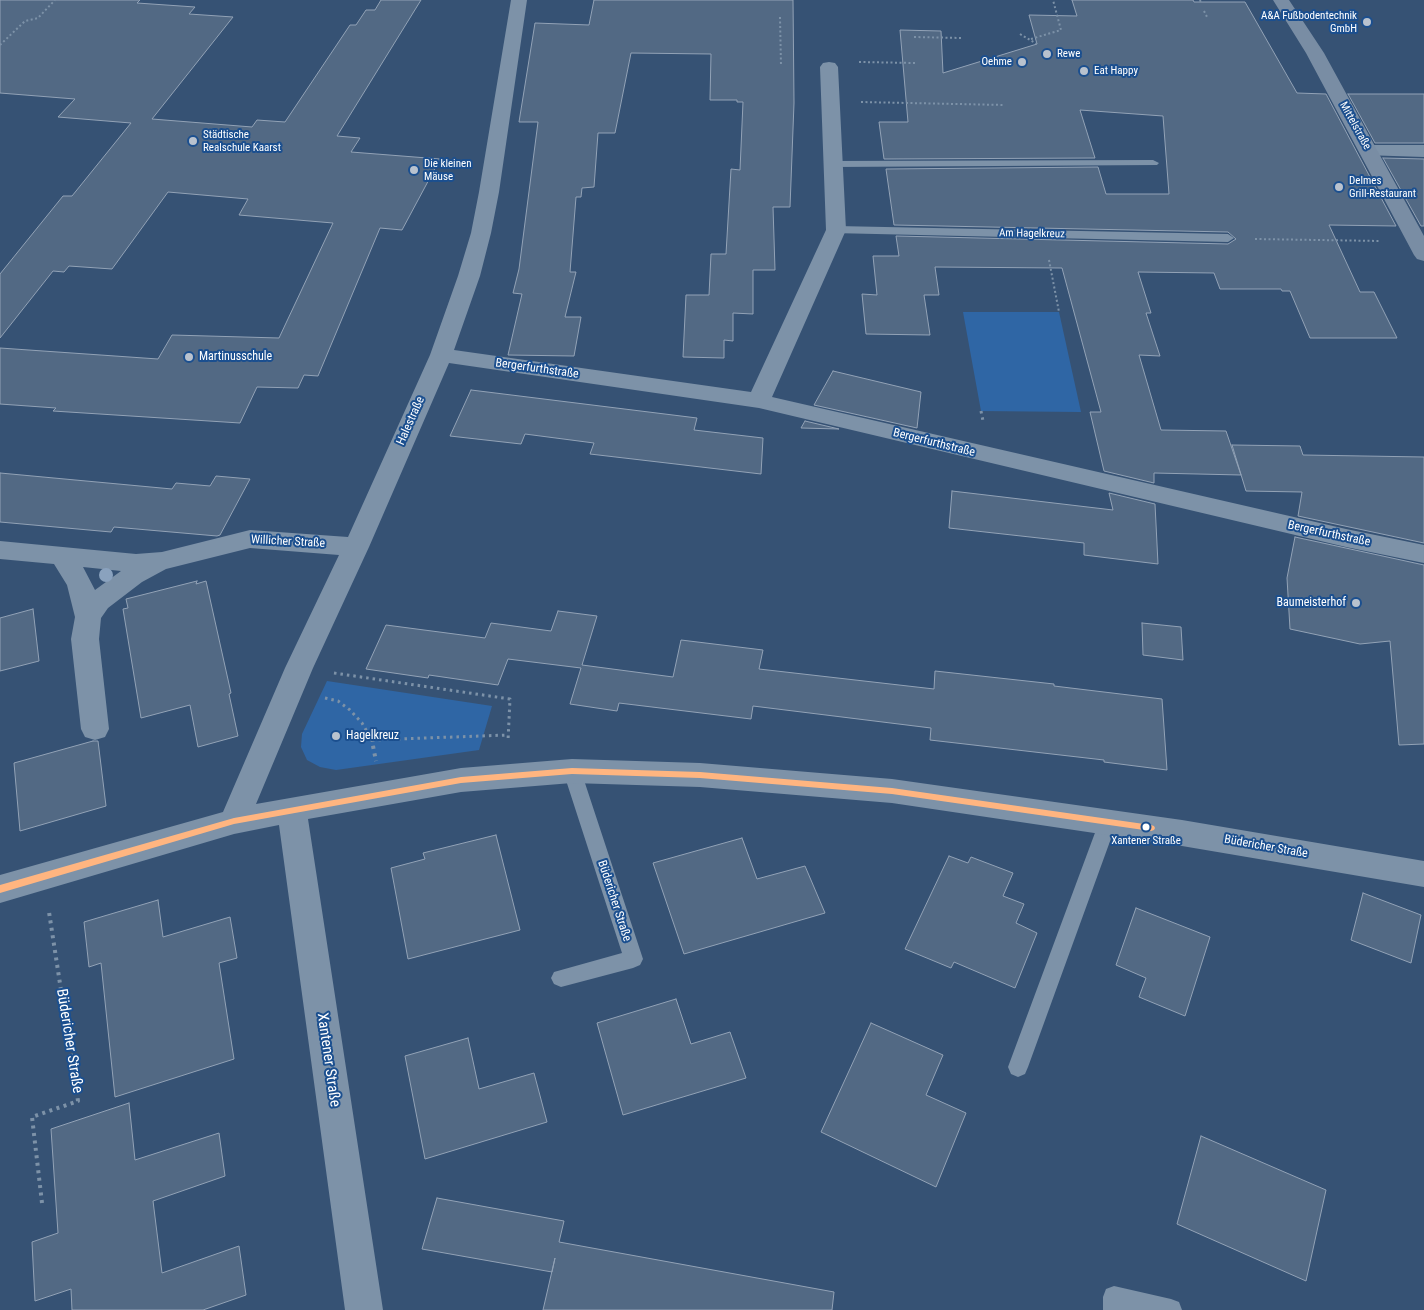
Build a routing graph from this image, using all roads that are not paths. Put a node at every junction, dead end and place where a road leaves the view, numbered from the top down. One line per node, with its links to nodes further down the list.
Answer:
1 (519, 0): 11 (street, Halestraße)
2 (1281, 0): 4 (street, Mittelstraße)
3 (829, 67): 7 (street)
4 (1370, 151): 5 (street); 10 (street, Mittelstraße)
5 (1424, 151)
6 (1153, 163): 7 (lane)
7 (833, 164): 8 (street)
8 (836, 230): 9 (lane, Am Hagelkreuz); 12 (street)
9 (1228, 238)
10 (1420, 248)
11 (441, 355): 12 (street, Bergerfurthstraße); 13 (street, Halestraße)
12 (759, 401): 15 (street, Bergerfurthstraße)
13 (356, 547): 17 (street, Willicher Straße); 22 (street, Halestraße)
14 (0, 550): 16 (street, Willicher Straße)
15 (1424, 554)
16 (63, 557): 17 (street, Willicher Straße); 18 (street)
17 (162, 561): 18 (street, Willicher Straße)
18 (88, 617): 19 (street)
19 (95, 729)
20 (572, 771): 21 (street, Büdericher Straße); 23 (street, Büdericher Straße); 26 (lane, Büdericher Straße)
21 (292, 810): 22 (street, Büdericher Straße); 28 (street, Xantener Straße)
22 (234, 821): 25 (street, Büdericher Straße)
23 (1108, 822): 24 (street, Büdericher Straße); 27 (lane)
24 (1424, 874)
25 (0, 889)
26 (561, 978)
27 (1018, 1067)
28 (364, 1310)
29 (1114, 1310): 30 (lane)
30 (1171, 1310)

